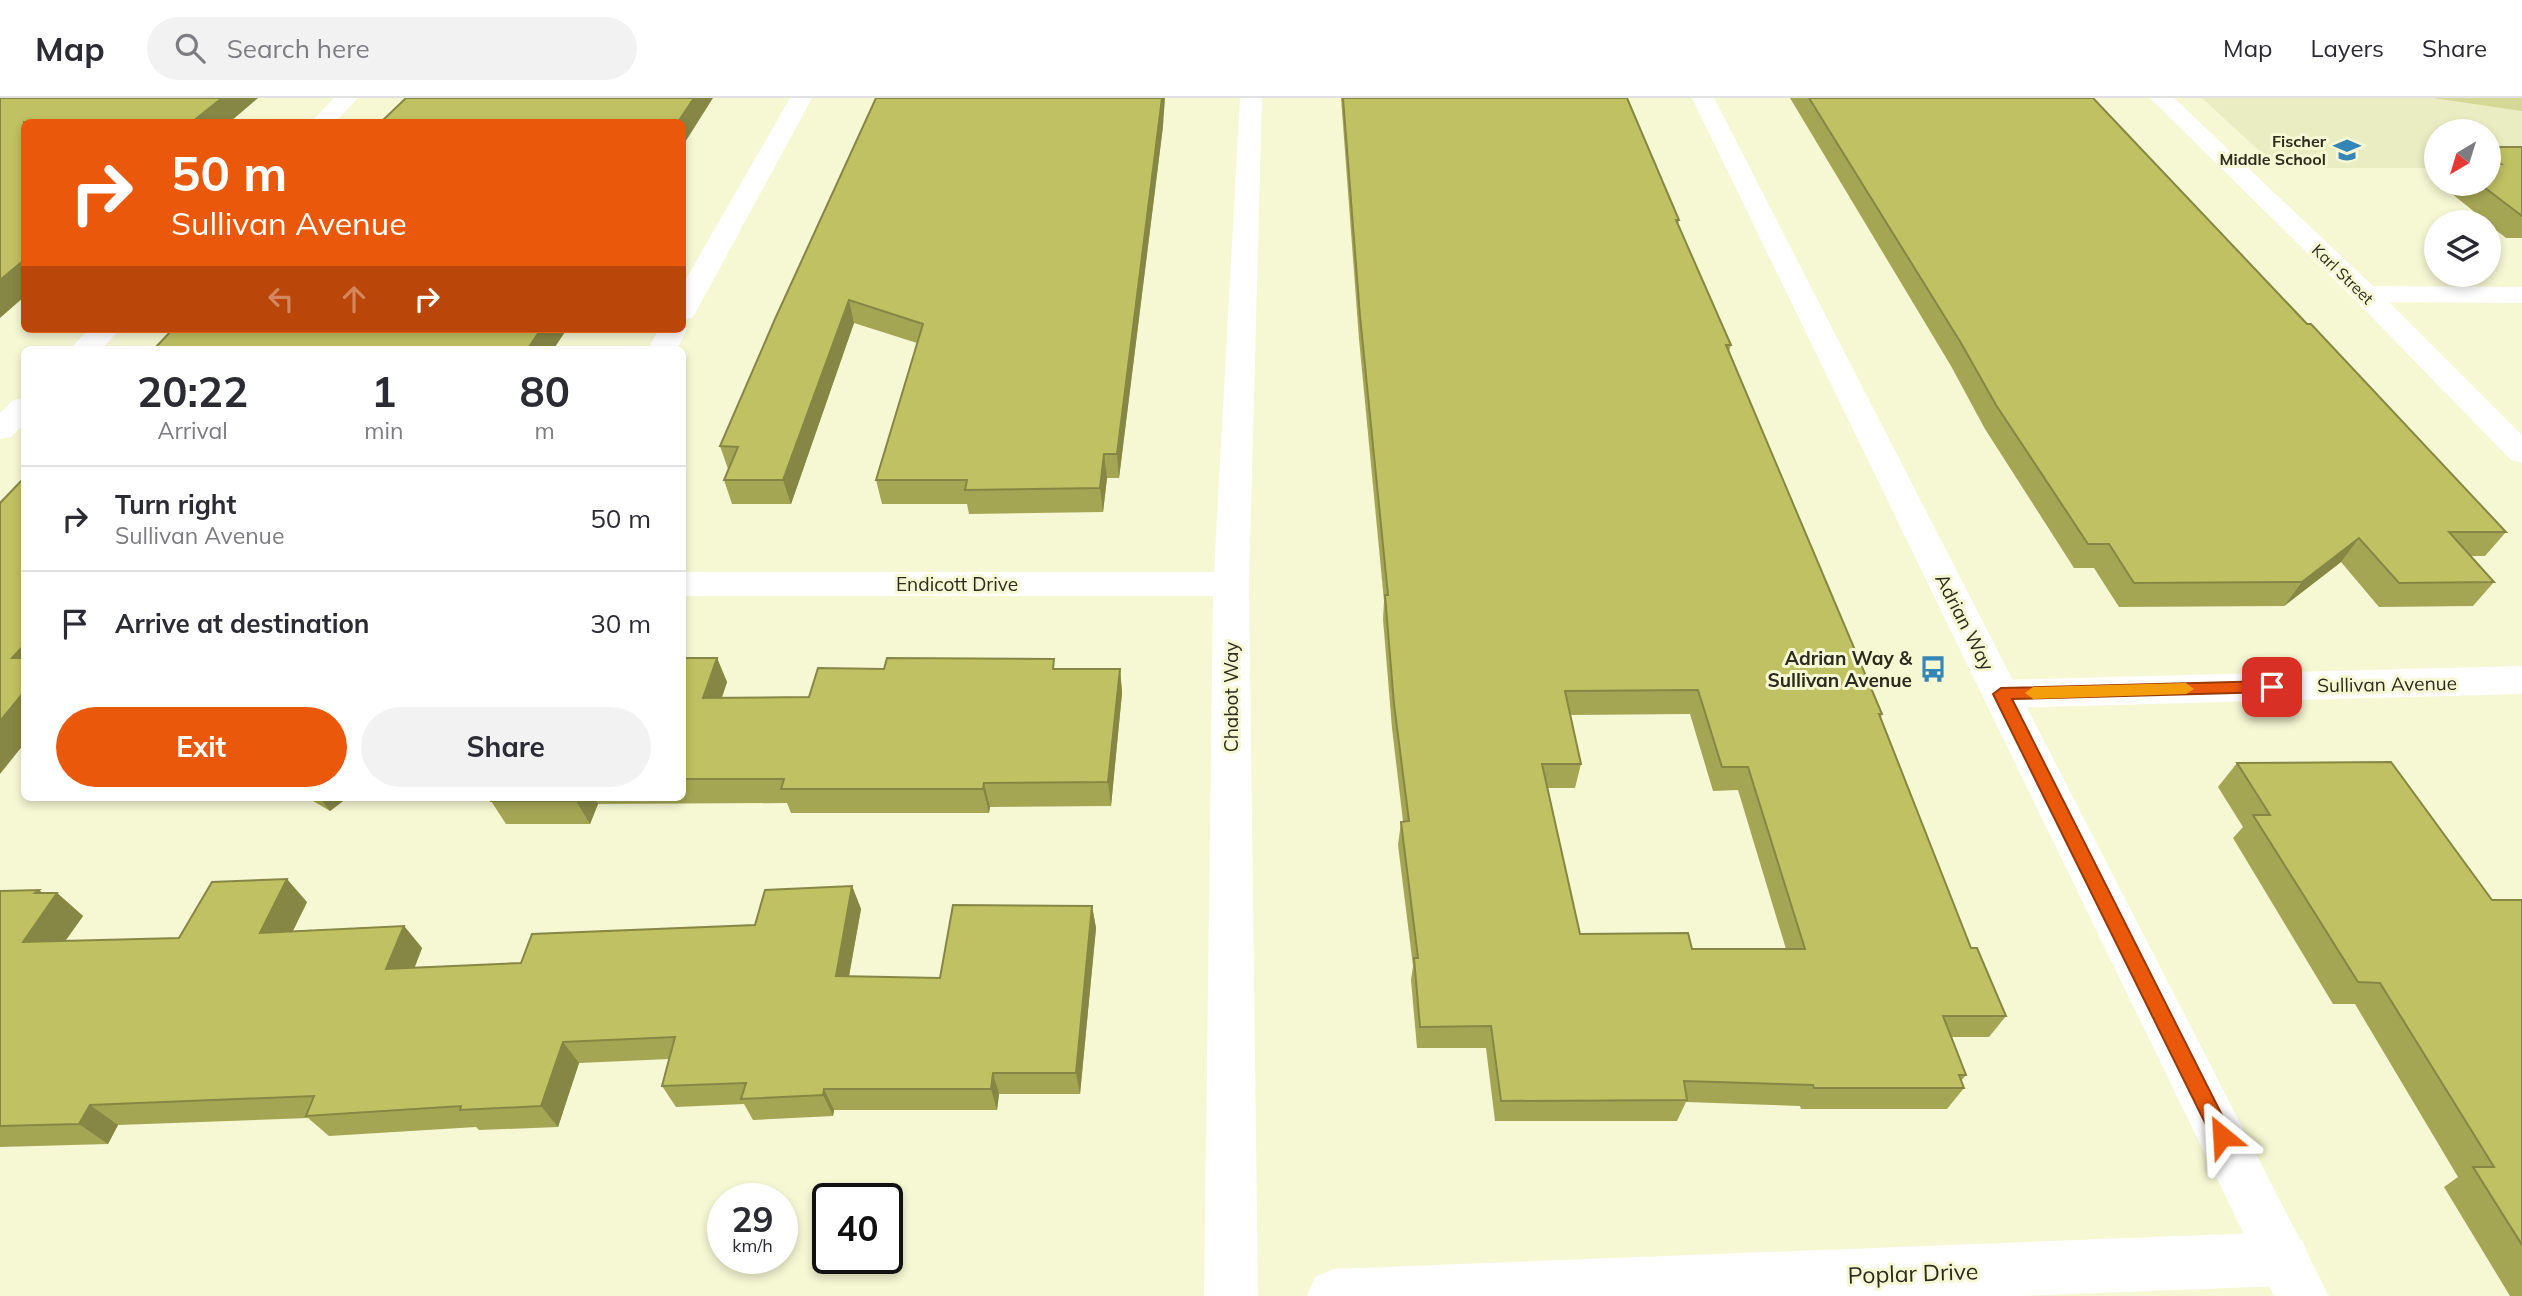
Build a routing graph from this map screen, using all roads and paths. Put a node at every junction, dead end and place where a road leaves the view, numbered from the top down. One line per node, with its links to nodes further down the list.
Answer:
1 (347, 98): 6 (street)
2 (801, 98): 9 (street)
3 (1251, 98): 16 (street, Chabot Way)
4 (1703, 98): 18 (street, Adrian Way)
5 (2161, 98): 7 (street, Karl Street)
6 (325, 119)
7 (2365, 295): 8 (street); 14 (street, Karl Street)
8 (2522, 295)
9 (686, 305)
10 (102, 333): 11 (street)
11 (88, 346)
12 (21, 410): 13 (street)
13 (0, 430)
14 (2522, 453)
15 (686, 584): 16 (street, Endicott Drive)
16 (1231, 584): 20 (street, Chabot Way)
17 (2522, 680): 18 (street, Sullivan Avenue)
18 (2001, 694): 19 (street, Adrian Way)
19 (2293, 1277): 21 (street, Poplar Drive)
20 (1230, 1296)
21 (1334, 1296)

